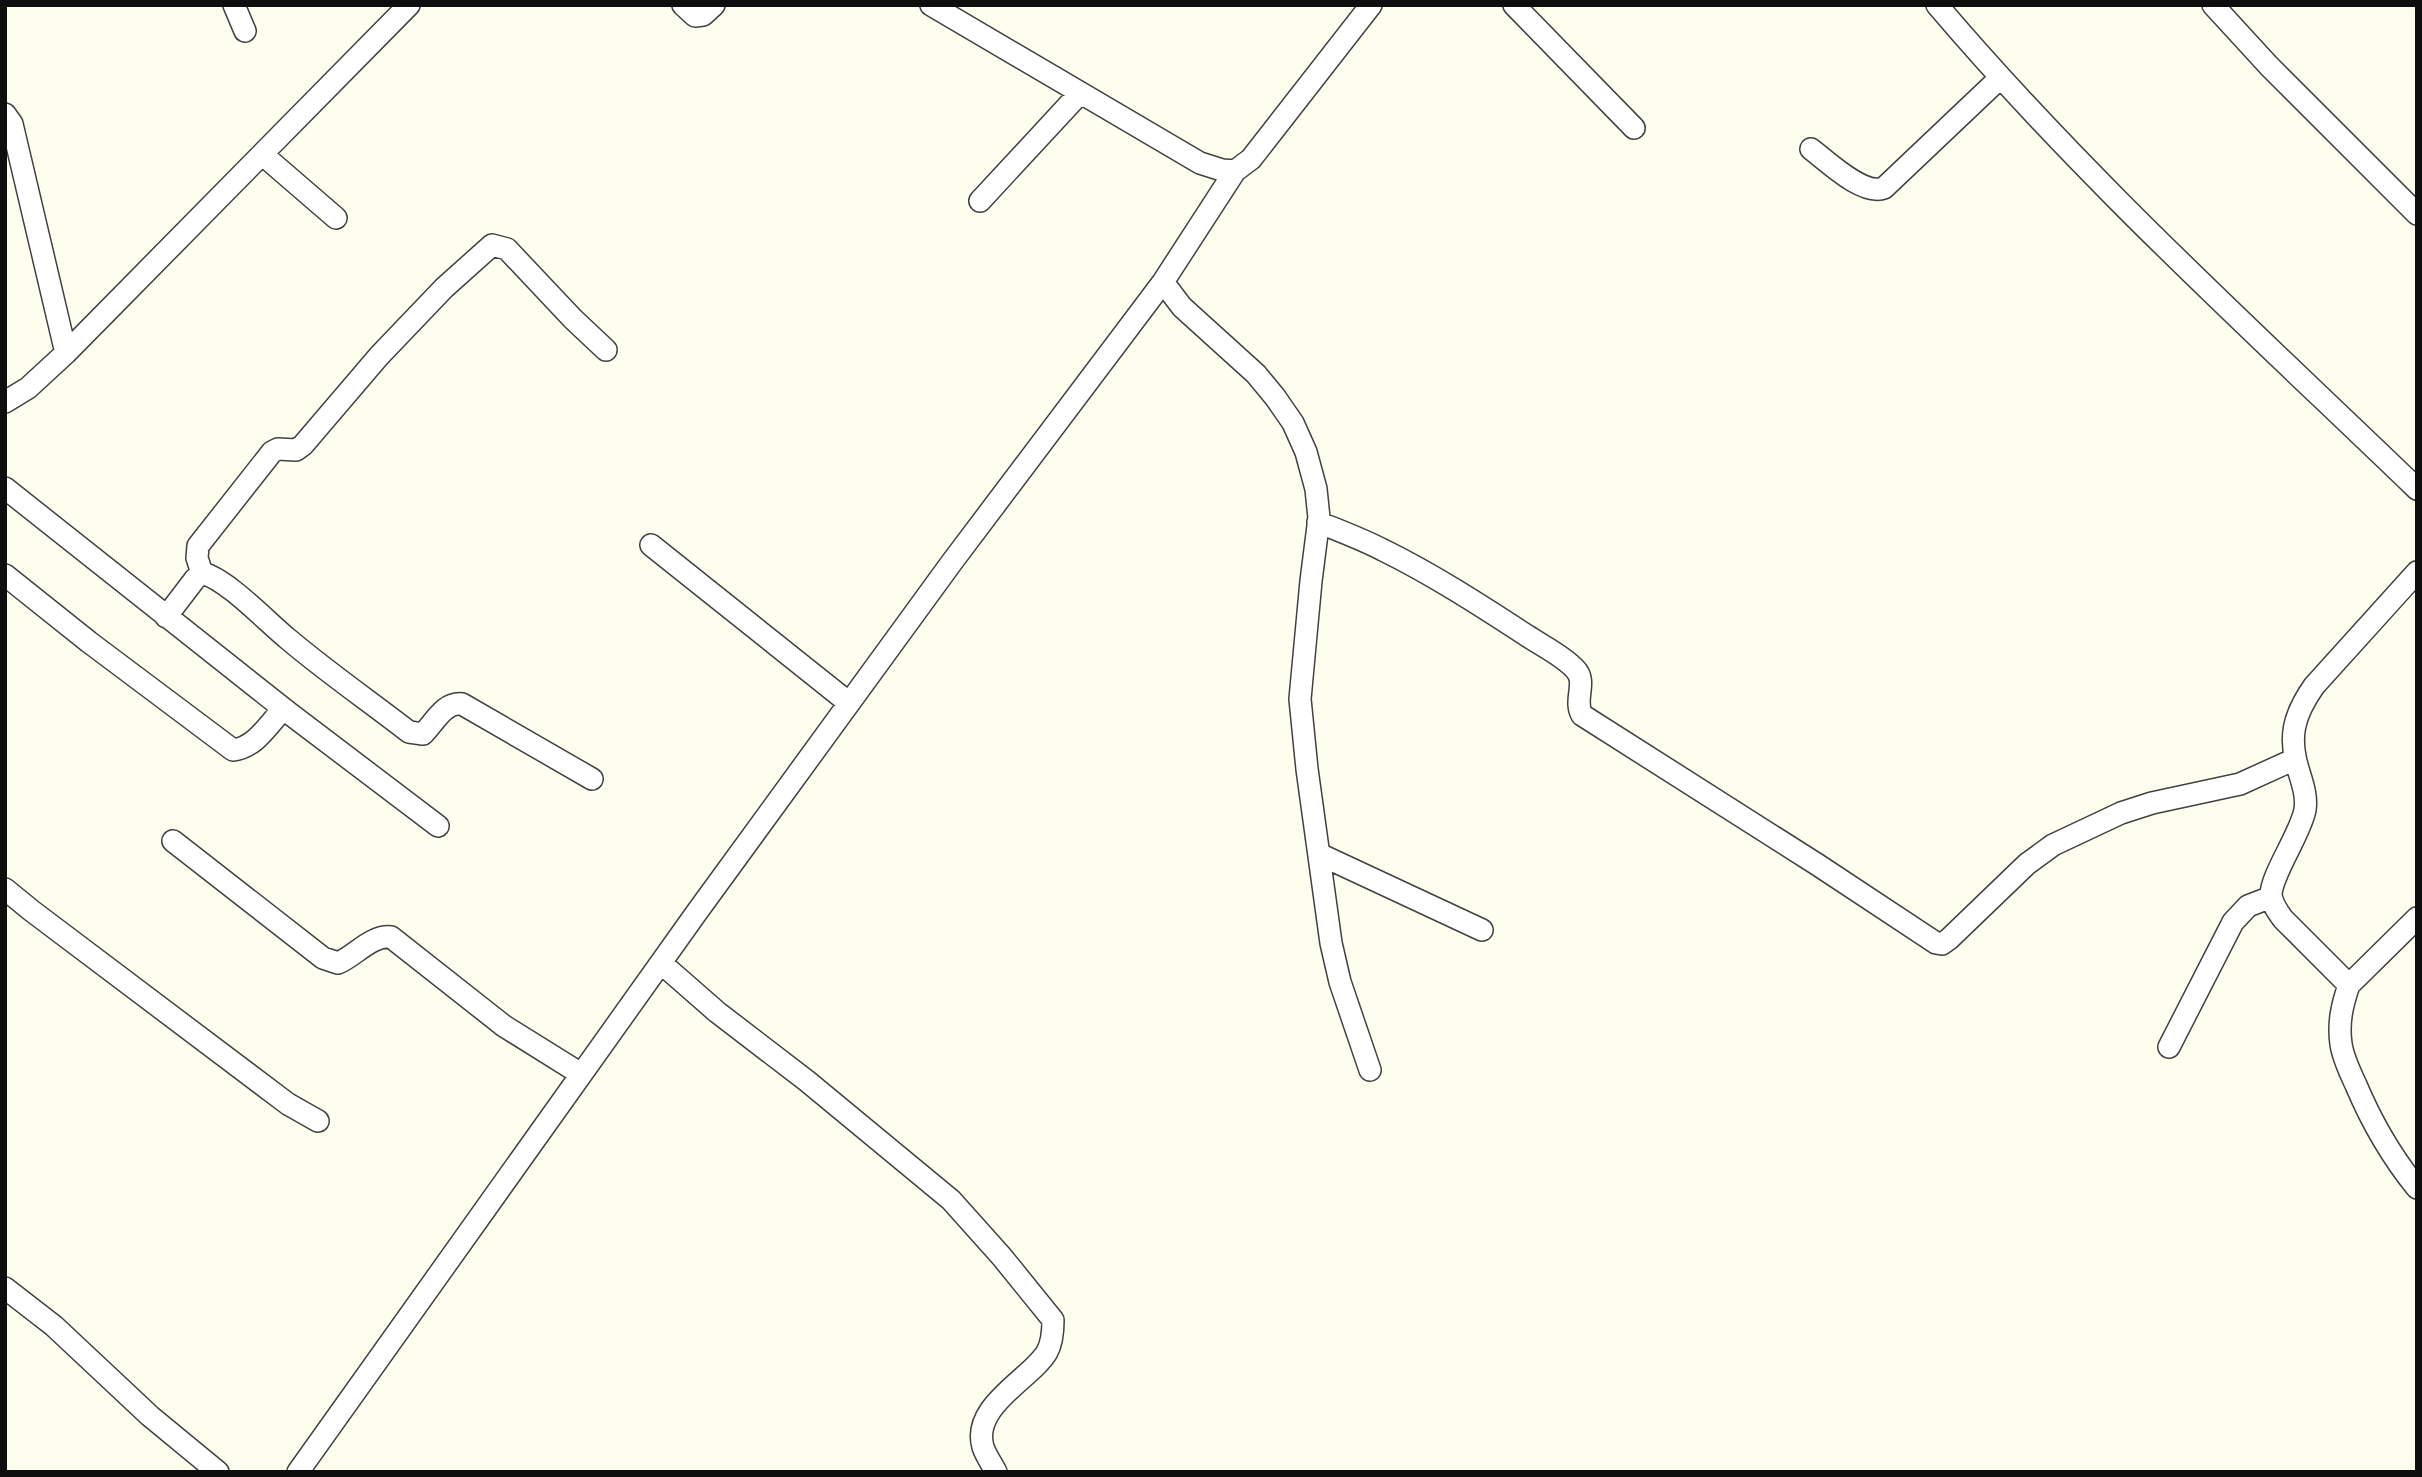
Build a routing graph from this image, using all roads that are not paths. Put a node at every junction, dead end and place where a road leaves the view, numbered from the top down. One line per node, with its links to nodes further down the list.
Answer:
1 (234, 5): 10 (street)
2 (409, 5): 16 (street)
3 (683, 5): 4 (street)
4 (714, 5)
5 (931, 5): 12 (street)
6 (1371, 5): 17 (street)
7 (1514, 5): 14 (street)
8 (1937, 5): 11 (street)
9 (2213, 5): 19 (street)
10 (245, 31)
11 (2000, 78): 15 (street); 26 (street)
12 (1080, 93): 17 (street); 18 (street)
13 (5, 114): 23 (street)
14 (1634, 128)
15 (1811, 149)
16 (263, 155): 20 (street); 23 (street)
17 (1235, 171): 21 (street)
18 (981, 201)
19 (2417, 214)
20 (335, 218)
21 (1163, 282): 27 (street); 33 (street)
22 (606, 350): 30 (street)
23 (66, 353): 24 (street)
24 (5, 402)
25 (5, 488): 32 (street)
26 (2417, 489)
27 (1318, 522): 35 (street); 39 (street)
28 (651, 545): 33 (street)
29 (2417, 572): 35 (street)
30 (202, 573): 32 (street); 36 (street)
31 (5, 575): 34 (street)
32 (166, 617): 34 (street)
33 (849, 703): 44 (street)
34 (283, 709): 37 (street)
35 (2298, 768): 41 (street)
36 (592, 779)
37 (438, 826)
38 (173, 841): 48 (street)
39 (1319, 854): 43 (street); 47 (street)
40 (5, 889): 49 (street)
41 (2271, 897): 45 (street); 46 (street)
42 (2417, 918): 45 (street)
43 (1482, 930)
44 (661, 963): 48 (street); 54 (street)
45 (2349, 985): 50 (street)
46 (2169, 1047)
47 (1370, 1070)
48 (581, 1074): 53 (street)
49 (318, 1121)
50 (2417, 1188)
51 (5, 1288): 52 (street)
52 (218, 1472)
53 (298, 1472)
54 (996, 1472)

